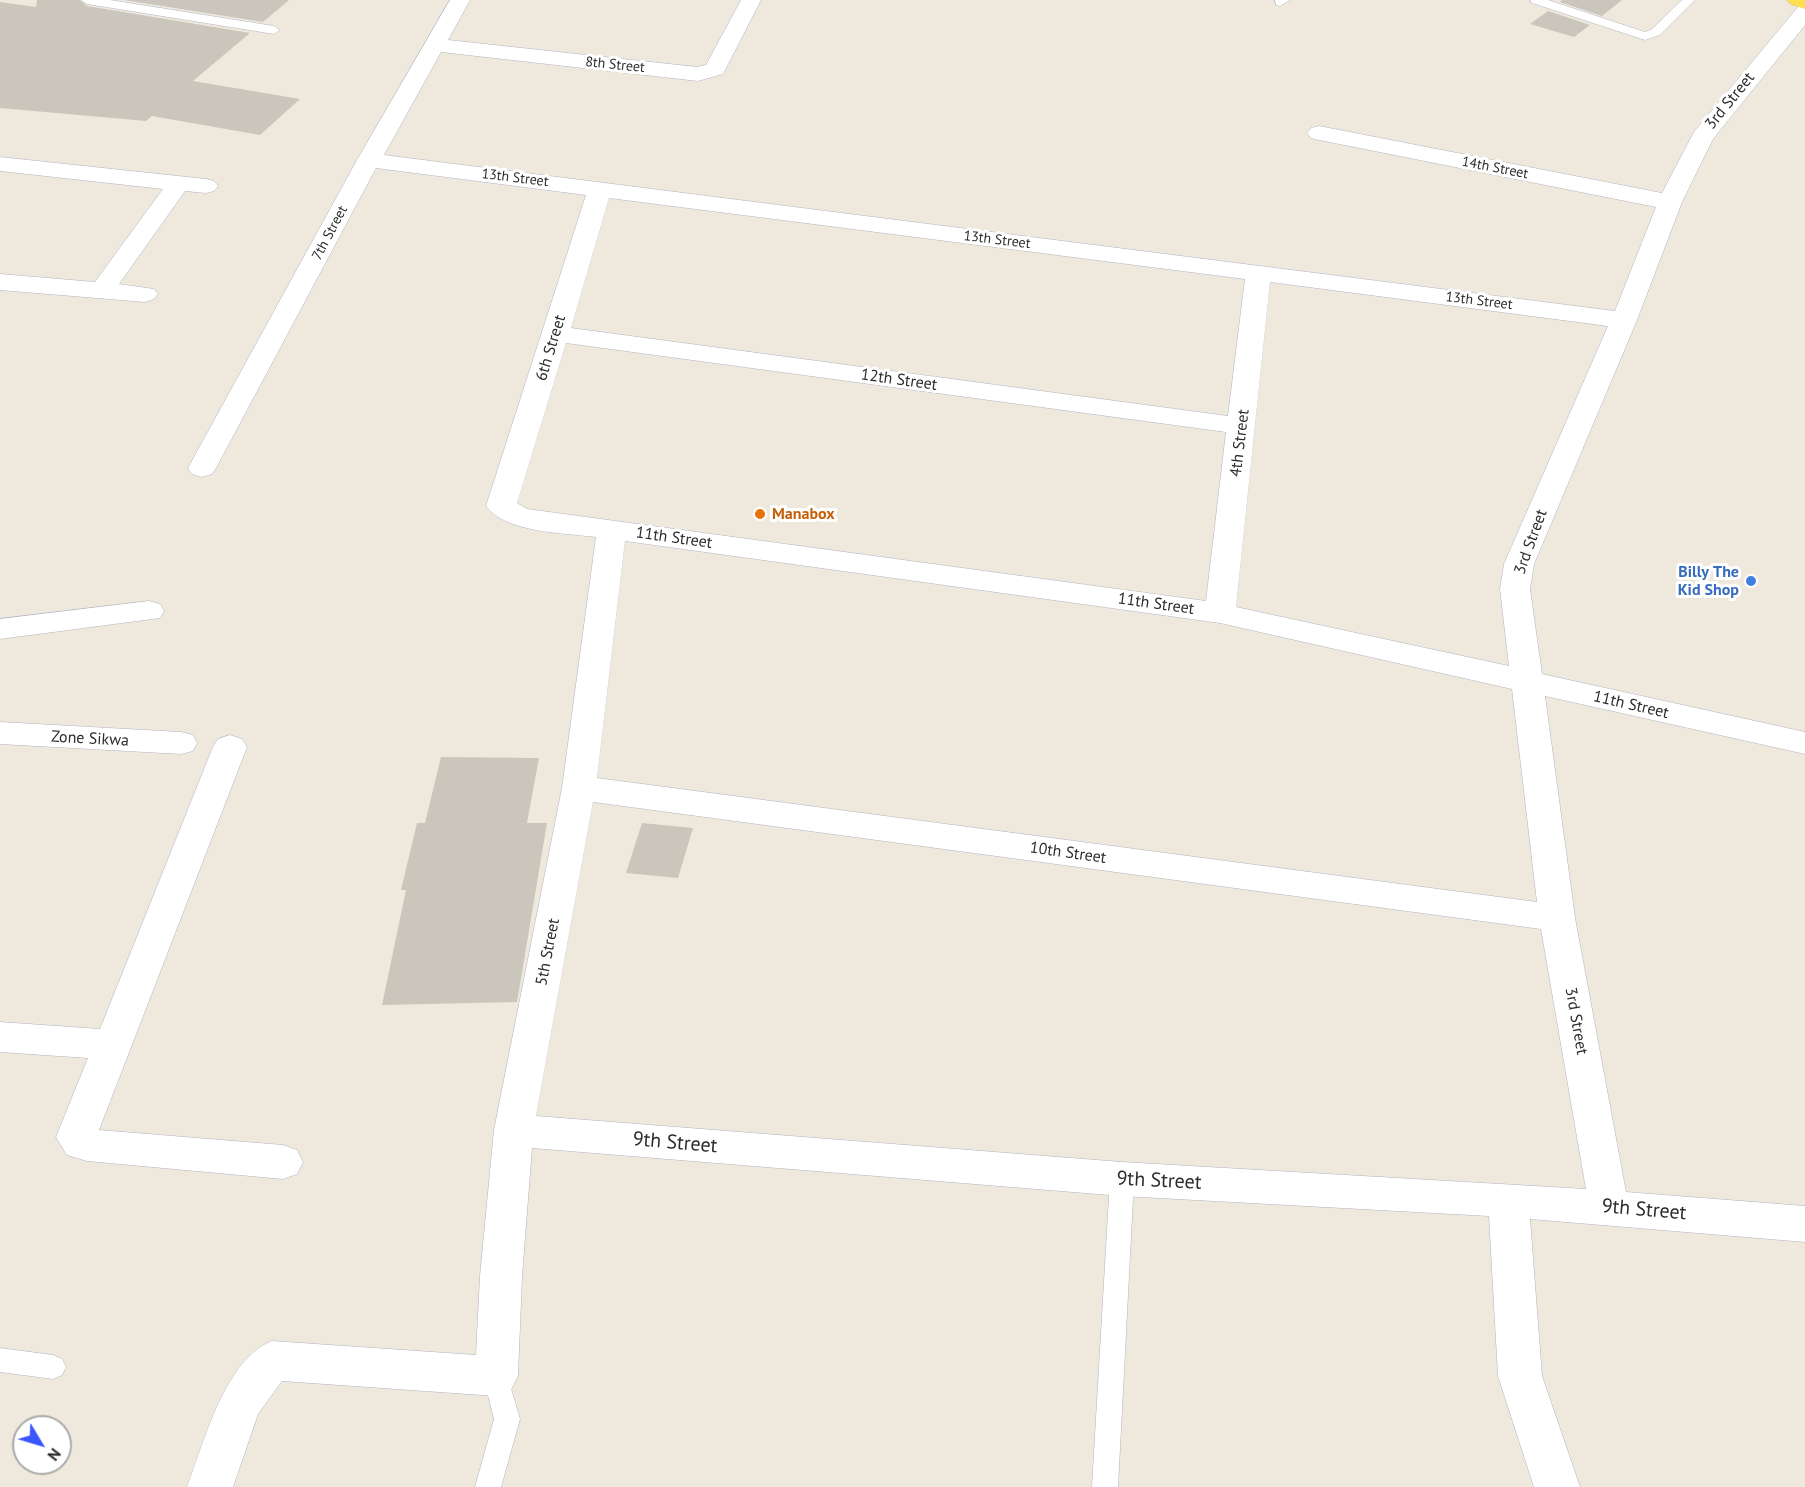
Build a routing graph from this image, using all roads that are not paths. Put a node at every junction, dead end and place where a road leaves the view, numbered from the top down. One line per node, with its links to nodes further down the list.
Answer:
1 (87, 0): 9 (lane)
2 (460, 0): 10 (street, 7th Street)
3 (751, 0): 10 (street, 8th Street)
4 (1536, 0): 5 (lane)
5 (1689, 0)
6 (1797, 0): 7 (main road)
7 (1805, 3)
8 (1805, 11): 17 (street, 3rd Street)
9 (274, 30)
10 (436, 45): 12 (street, 7th Street)
11 (1319, 133): 17 (street, 14th Street)
12 (369, 160): 16 (street, 13th Street); 25 (street, 7th Street)
13 (0, 164): 14 (street)
14 (178, 184): 15 (street); 20 (street)
15 (206, 186)
16 (600, 189): 18 (street, 13th Street); 23 (street, 6th Street)
17 (1670, 202): 22 (street, 3rd Street)
18 (1258, 273): 22 (street, 13th Street); 24 (street, 4th Street)
19 (4, 288): 20 (street)
20 (102, 290): 21 (street)
21 (146, 294)
22 (1624, 320): 31 (street, 3rd Street)
23 (556, 334): 24 (street, 12th Street); 26 (street, 6th Street)
24 (1242, 426): 29 (street, 4th Street)
25 (202, 468)
26 (501, 506): 27 (street, 11th Street)
27 (612, 530): 29 (street, 11th Street); 36 (street, 5th Street)
28 (149, 611): 30 (street)
29 (1220, 613): 31 (street, 11th Street)
30 (0, 629)
31 (1526, 681): 34 (street, 11th Street); 37 (street, 3rd Street)
32 (0, 733): 33 (street, Zone Sikwa)
33 (181, 743)
34 (1805, 743)
35 (230, 747): 39 (street)
36 (579, 788): 37 (street, 10th Street); 40 (street, 5th Street)
37 (1557, 918): 44 (street, 3rd Street)
38 (0, 1037): 39 (street)
39 (113, 1045): 41 (street)
40 (514, 1130): 42 (street, 9th Street); 48 (street, 5th Street)
41 (283, 1162)
42 (1122, 1179): 43 (street, 9th Street); 51 (lane)
43 (1508, 1200): 44 (street, 9th Street); 52 (street)
44 (1609, 1207): 45 (street, 9th Street)
45 (1805, 1224)
46 (0, 1360): 47 (lane)
47 (53, 1366)
48 (496, 1376): 49 (street); 50 (lane)
49 (210, 1487)
50 (488, 1487)
51 (1105, 1487)
52 (1557, 1487)

